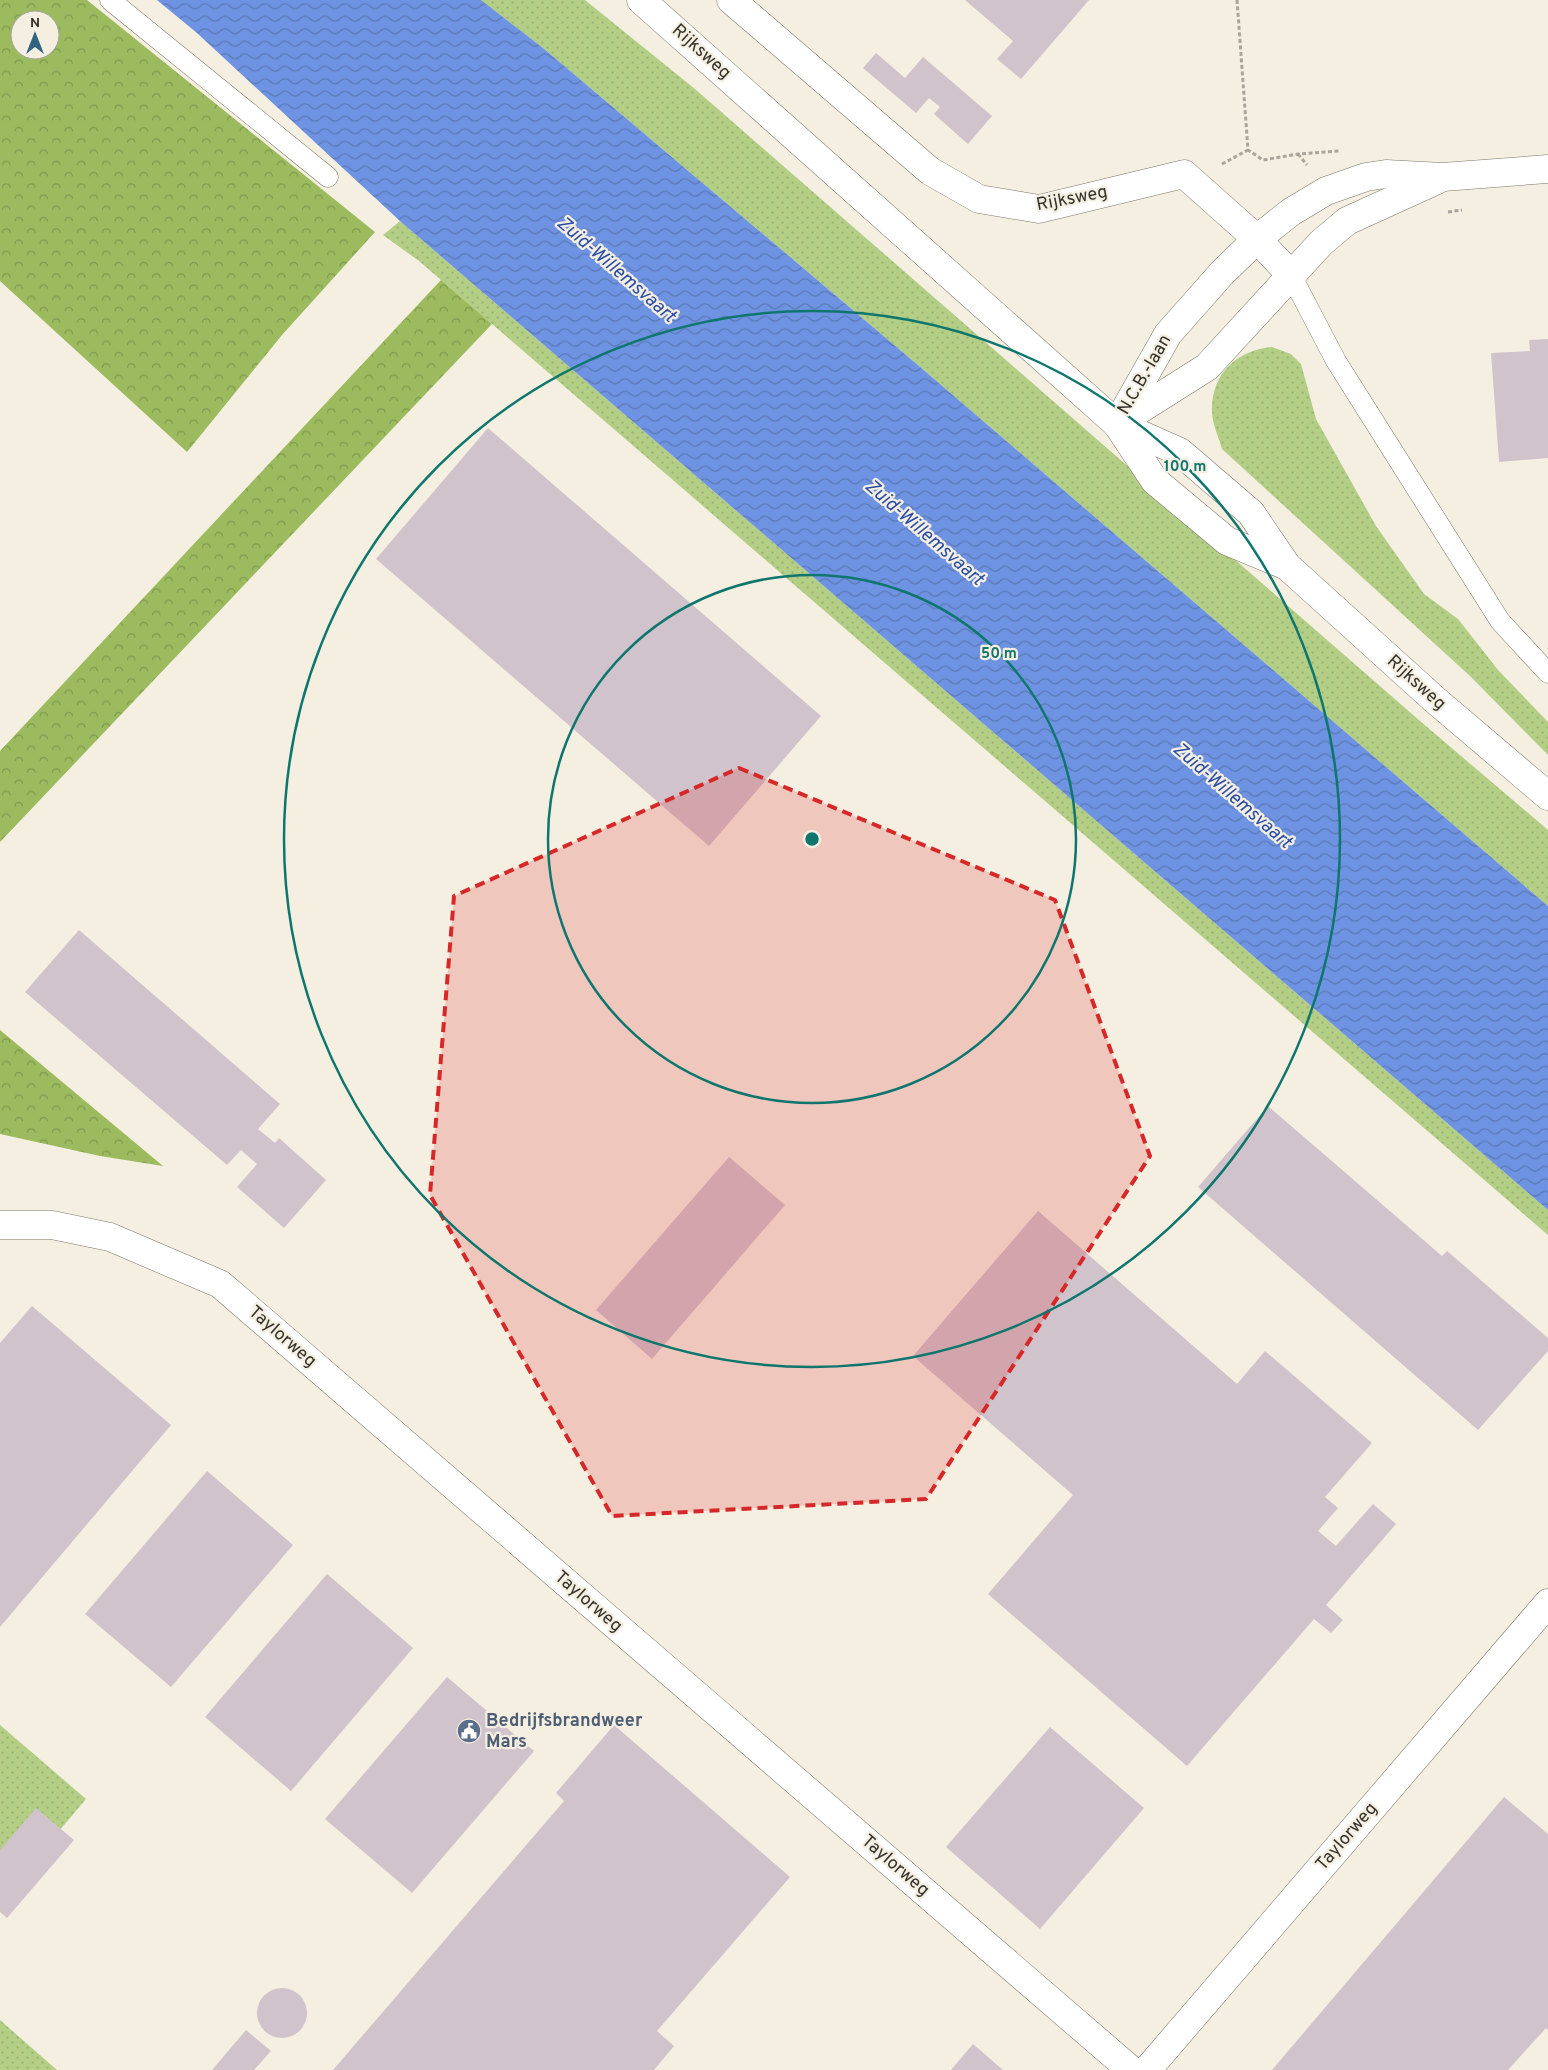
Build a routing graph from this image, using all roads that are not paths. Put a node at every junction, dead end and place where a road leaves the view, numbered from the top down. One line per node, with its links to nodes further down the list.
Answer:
1 (110, 0): 5 (lane)
2 (641, 0): 9 (street, Rijksweg)
3 (731, 0): 7 (street, Rijksweg)
4 (1548, 170): 6 (street, N.C.B.-laan)
5 (328, 176)
6 (1443, 177): 7 (street, N.C.B.-laan); 8 (street, N.C.B.-laan)
7 (1257, 239): 8 (street, Rijksweg); 9 (street, N.C.B.-laan)
8 (1291, 275): 9 (street, N.C.B.-laan); 11 (lane)
9 (1117, 424): 10 (street, Rijksweg); 10 (street, Rijksweg)
10 (1287, 566): 12 (street, Rijksweg)
11 (1548, 673)
12 (1548, 796)
13 (0, 1225): 15 (street, Taylorweg)
14 (1548, 1603): 16 (street, Taylorweg)
15 (1131, 2070)
16 (1147, 2070)

